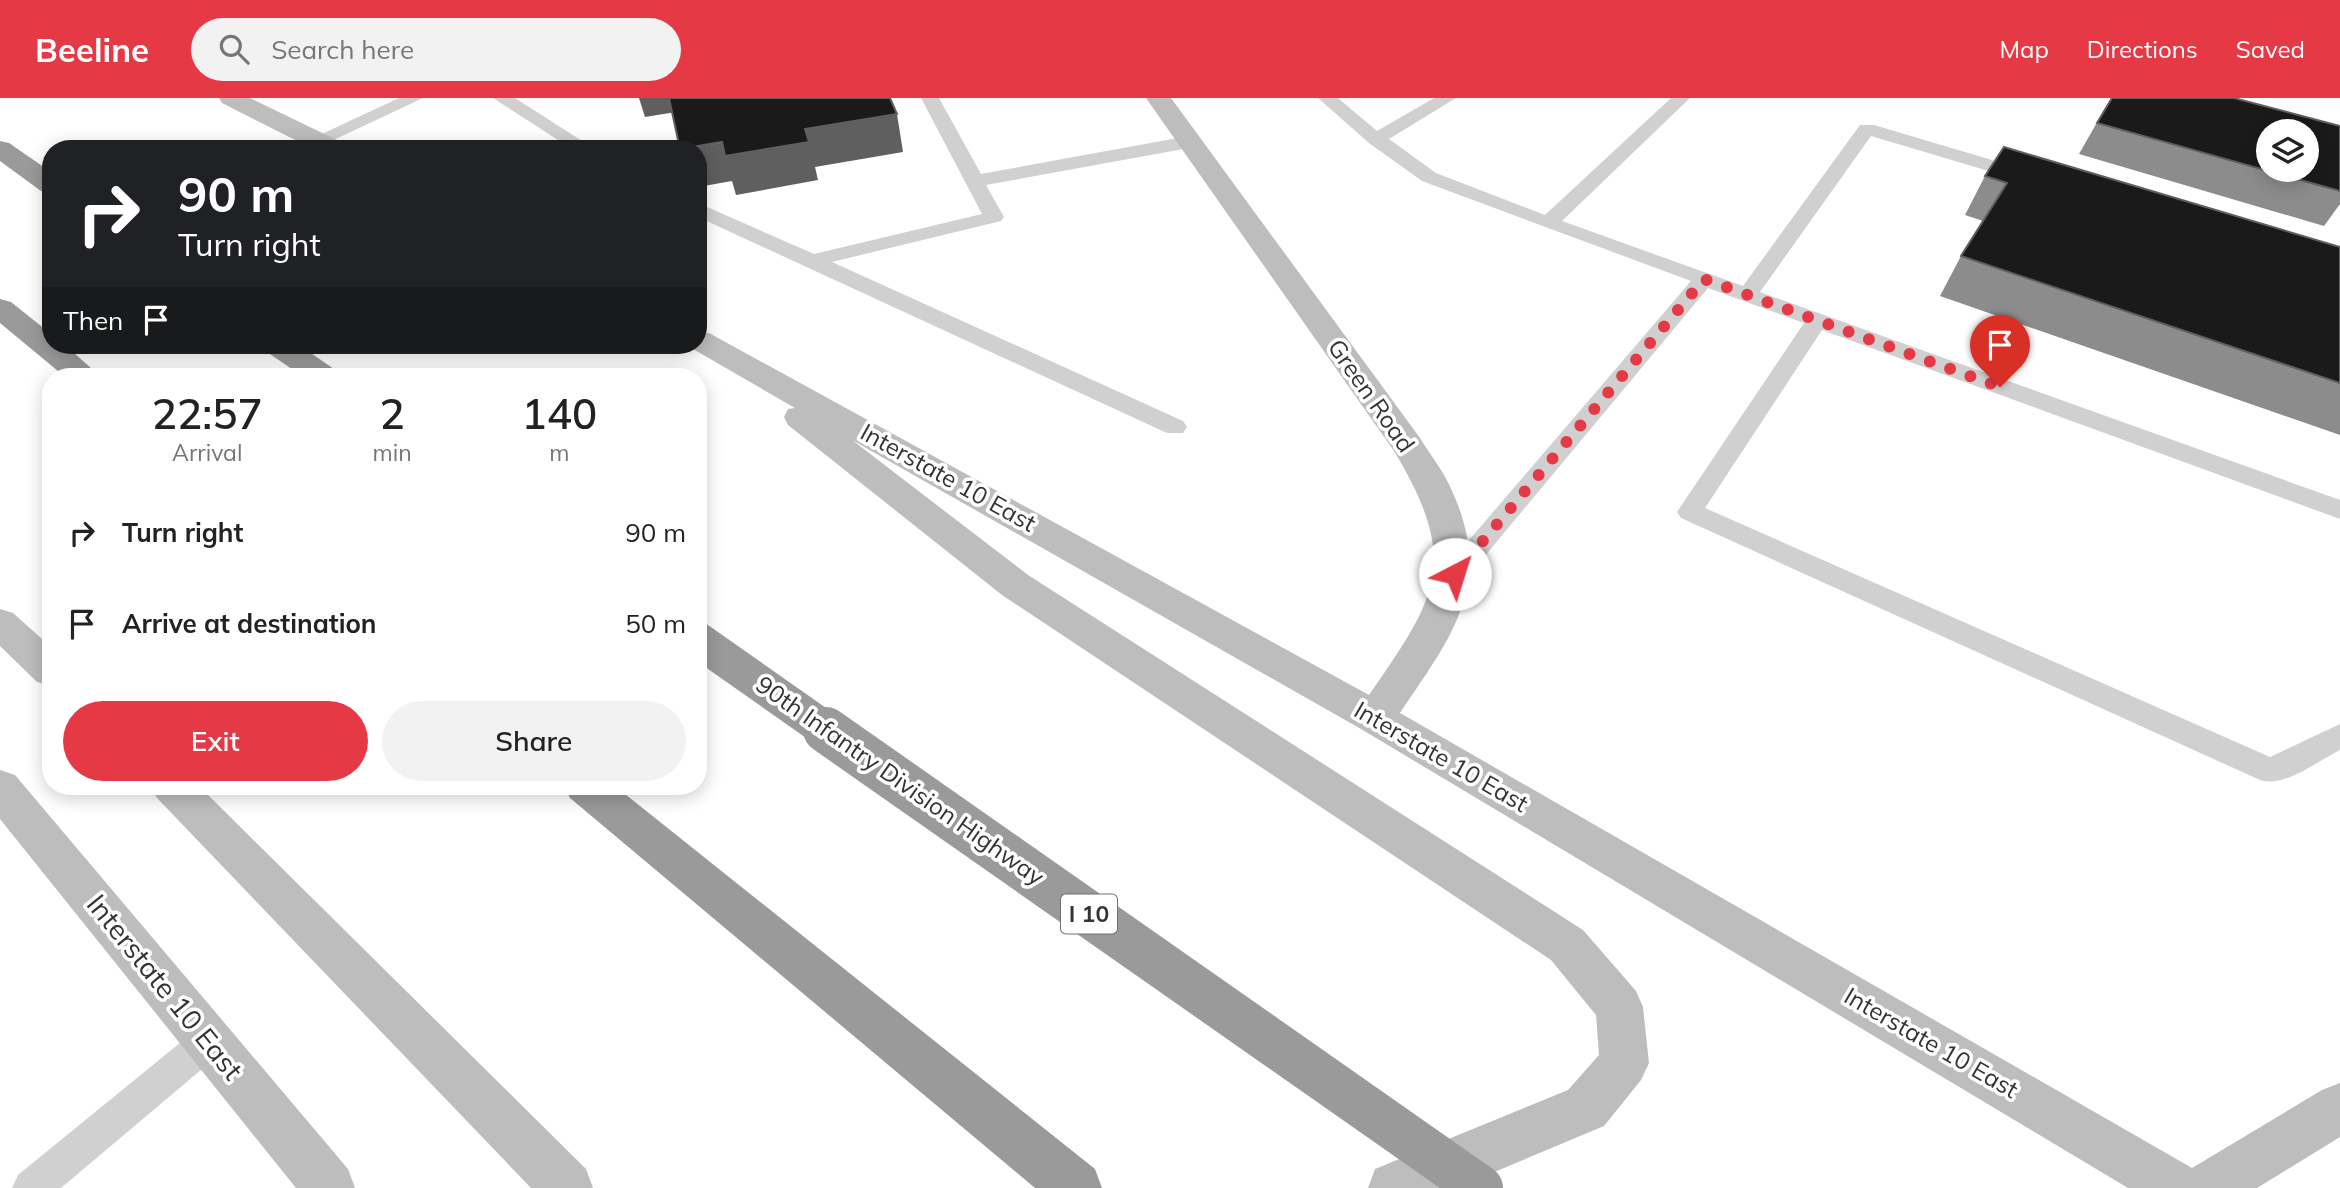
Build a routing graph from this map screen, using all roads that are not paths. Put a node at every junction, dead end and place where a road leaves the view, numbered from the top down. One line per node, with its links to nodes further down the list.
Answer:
1 (231, 98): 10 (main road)
2 (414, 98): 11 (lane)
3 (502, 98): 12 (lane)
4 (930, 98): 16 (lane)
5 (1158, 98): 13 (main road, Green Road)
6 (1328, 98): 9 (lane)
7 (1447, 98): 9 (lane)
8 (1681, 98): 19 (lane)
9 (1376, 139): 19 (lane)
10 (316, 140)
11 (335, 140)
12 (568, 140)
13 (1189, 142): 16 (lane); 34 (main road, Green Road)
14 (0, 149): 15 (highway)
15 (42, 179)
16 (975, 181): 20 (lane)
17 (2051, 183): 22 (lane)
18 (707, 213): 20 (lane)
19 (1548, 223): 21 (lane)
20 (812, 261): 32 (lane)
21 (1704, 279): 22 (lane); 34 (lane)
22 (1747, 295): 24 (lane)
23 (0, 308): 25 (highway)
24 (1817, 320): 33 (lane); 39 (lane)
25 (42, 342)
26 (707, 344): 38 (main road, Interstate 10 East)
27 (707, 345): 49 (main road)
28 (57, 354): 30 (highway)
29 (291, 354): 31 (highway)
30 (74, 368)
31 (311, 368)
32 (1175, 427)
33 (2340, 510)
34 (1455, 574): 38 (main road, Green Road)
35 (0, 623): 37 (main road)
36 (707, 646): 50 (highway, 90th Infantry Division Highway / I 10, bridge)
37 (42, 663)
38 (1375, 718): 51 (main road, Interstate 10 East)
39 (2340, 736)
40 (0, 788): 43 (main road, Interstate 10 East)
41 (181, 795): 47 (main road)
42 (595, 795): 48 (highway)
43 (209, 1041): 45 (lane); 46 (main road, Interstate 10 East)
44 (2340, 1108): 52 (main road)
45 (31, 1188)
46 (329, 1188)
47 (567, 1188)
48 (1076, 1188)
49 (1394, 1188)
50 (1480, 1188)
51 (2177, 1188)
52 (2208, 1188)

